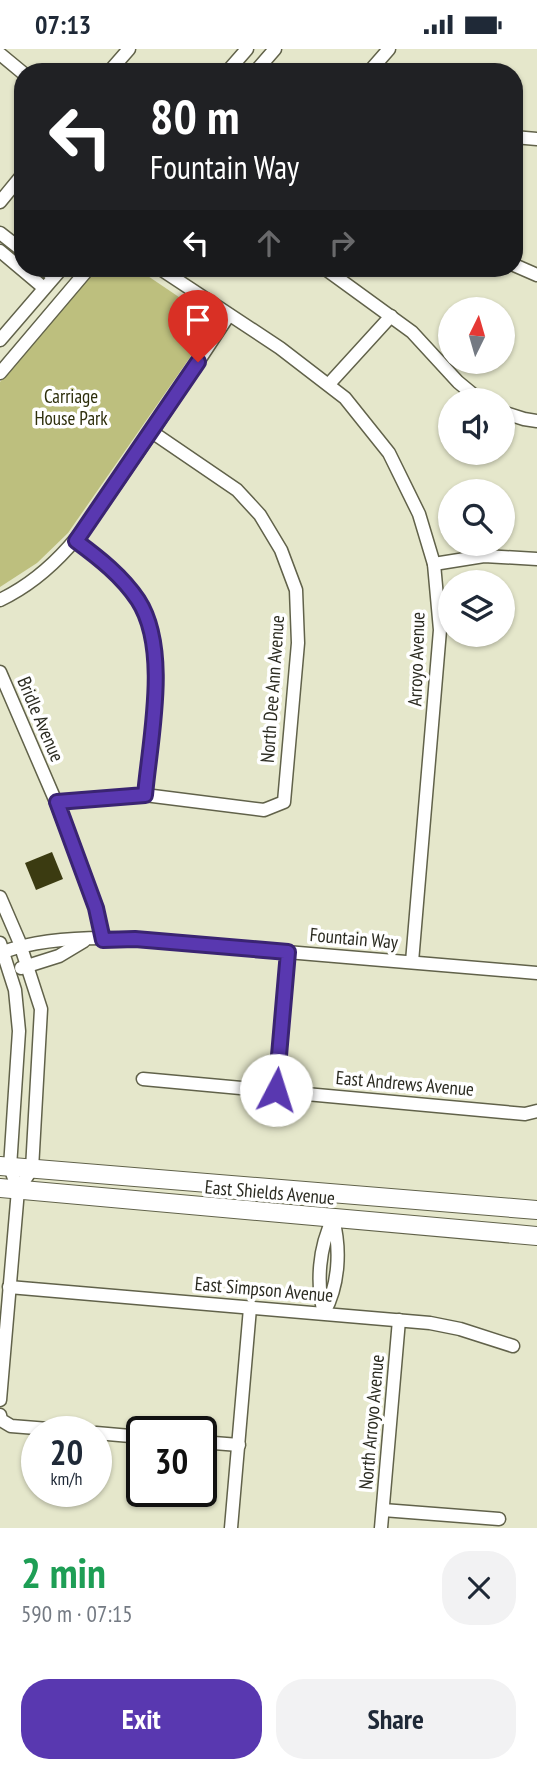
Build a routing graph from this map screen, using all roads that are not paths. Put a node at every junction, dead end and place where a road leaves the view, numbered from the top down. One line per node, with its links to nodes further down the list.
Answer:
1 (129, 49): 6 (street)
2 (247, 49): 7 (street)
3 (275, 49): 8 (street)
4 (389, 49): 9 (street)
5 (0, 54): 10 (street)
6 (117, 63)
7 (235, 63)
8 (263, 63)
9 (377, 63)
10 (14, 66)
11 (14, 185): 12 (street)
12 (0, 202)
13 (0, 233): 14 (street)
14 (14, 244)
15 (0, 251): 16 (street)
16 (14, 263)
17 (31, 277): 22 (street)
18 (54, 277): 22 (street)
19 (81, 277): 26 (street)
20 (172, 277): 23 (street, Arroyo Avenue)
21 (337, 277): 24 (street)
22 (44, 288): 25 (street)
23 (229, 315): 27 (street, Arroyo Avenue); 31 (street)
24 (391, 316): 27 (street); 28 (street)
25 (0, 340)
26 (0, 373)
27 (329, 384): 34 (street, Arroyo Avenue)
28 (465, 388)
29 (515, 416): 30 (street)
30 (537, 421)
31 (152, 432): 32 (street); 37 (street, North Dee Ann Avenue)
32 (76, 541): 35 (street); 37 (street)
33 (537, 559): 34 (street)
34 (434, 564): 45 (street, Arroyo Avenue)
35 (0, 600)
36 (0, 672): 38 (street, Bridle Avenue)
37 (145, 795): 38 (street)
38 (57, 802): 41 (street, Bridle Avenue)
39 (0, 897): 42 (street)
40 (84, 940): 41 (street, Fountain Way); 42 (street, Fountain Way); 46 (street)
41 (103, 940): 44 (street, Fountain Way)
42 (21, 946): 43 (street, Fountain Way); 46 (street)
43 (2, 948): 47 (street)
44 (288, 952): 45 (street, Fountain Way); 50 (street)
45 (412, 962): 48 (street, Fountain Way)
46 (28, 967): 47 (street); 53 (street)
47 (9, 972): 52 (street)
48 (537, 973)
49 (143, 1079): 50 (street, East Andrews Avenue)
50 (276, 1090): 51 (street, East Andrews Avenue)
51 (537, 1111)
52 (5, 1167): 53 (main road, East Shields Avenue); 54 (street)
53 (32, 1169): 54 (street); 55 (main road, East Shields Avenue)
54 (9, 1189): 56 (main road, East Shields Avenue); 58 (street)
55 (537, 1210)
56 (333, 1219): 57 (main road, East Shields Avenue); 60 (street)
57 (537, 1236)
58 (9, 1287): 59 (street, East Simpson Avenue); 63 (street)
59 (250, 1308): 60 (street, East Simpson Avenue); 67 (street)
60 (324, 1313): 61 (street, East Simpson Avenue)
61 (399, 1320): 62 (street, East Simpson Avenue); 68 (street, North Arroyo Avenue)
62 (513, 1346)
63 (0, 1400)
64 (1, 1417): 65 (street)
65 (21, 1427)
66 (217, 1443): 67 (street)
67 (239, 1445): 70 (street)
68 (383, 1510): 69 (street); 71 (street, North Arroyo Avenue)
69 (499, 1519)
70 (232, 1528)
71 (381, 1528)

